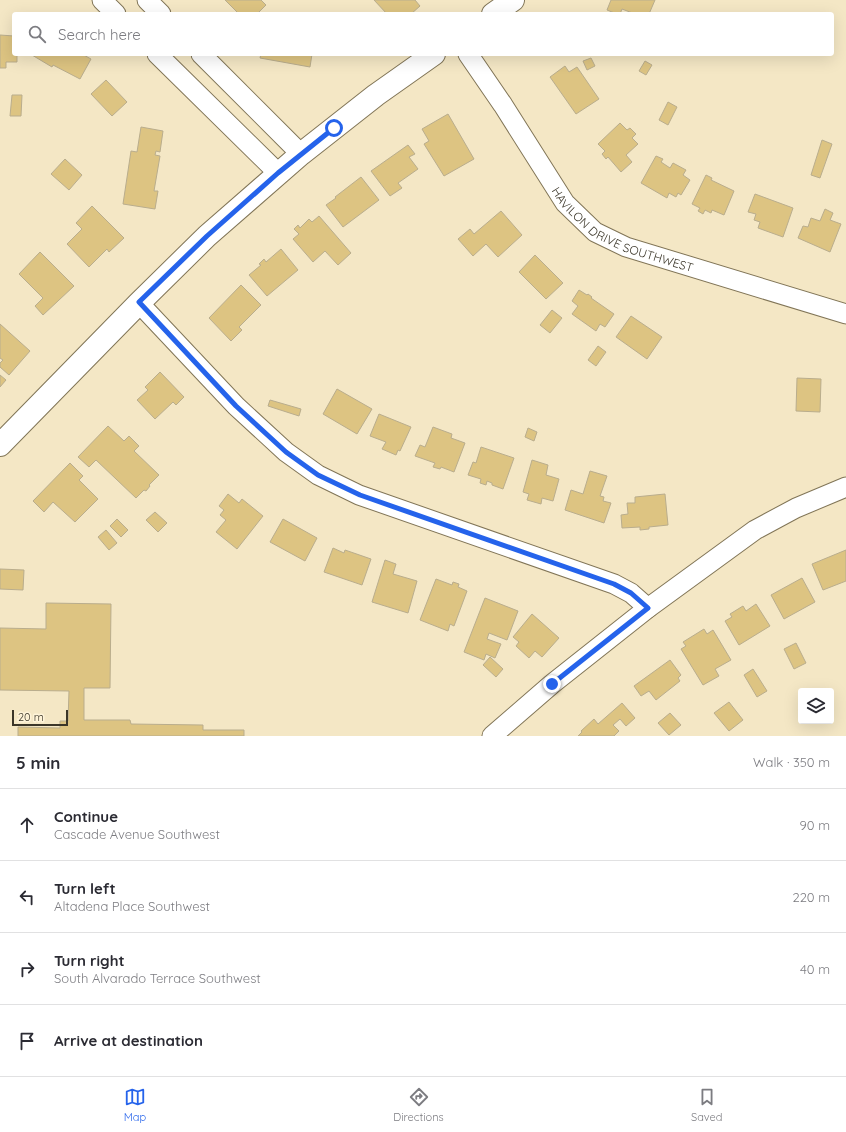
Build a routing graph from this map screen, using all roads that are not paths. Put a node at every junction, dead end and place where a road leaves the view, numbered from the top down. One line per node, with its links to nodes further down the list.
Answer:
1 (102, 0): 4 (street)
2 (148, 0): 5 (street)
3 (513, 0): 6 (main road)
4 (114, 12)
5 (159, 12)
6 (495, 12)
7 (158, 56): 12 (street)
8 (203, 56): 11 (street)
9 (431, 56): 11 (main road)
10 (469, 56): 14 (street, HAVILON DRIVE SOUTHWEST)
11 (301, 154): 12 (main road)
12 (278, 173): 13 (main road)
13 (139, 302): 15 (main road); 17 (street)
14 (846, 314)
15 (0, 445)
16 (846, 487): 17 (street)
17 (648, 608): 18 (street)
18 (492, 736)

